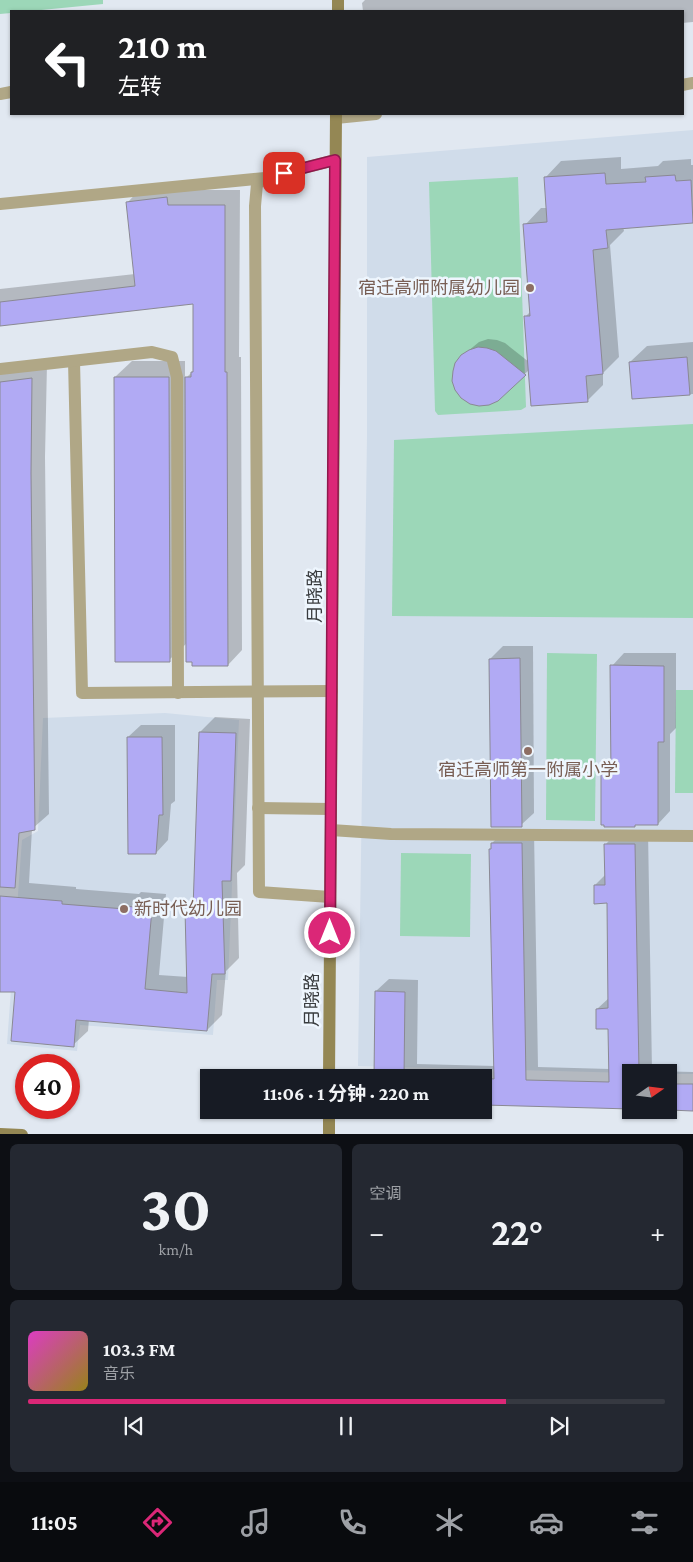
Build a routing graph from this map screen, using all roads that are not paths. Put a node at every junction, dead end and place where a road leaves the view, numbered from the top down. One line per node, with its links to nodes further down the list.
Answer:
1 (356, 115): 2 (street)
2 (336, 116): 3 (street, 月晓路)
3 (335, 160): 4 (street); 9 (street, 月晓路)
4 (268, 177): 5 (street); 8 (street)
5 (0, 204)
6 (74, 361): 7 (street); 10 (street); 10 (street)
7 (0, 370)
8 (258, 692): 9 (street); 10 (street); 11 (street)
9 (332, 692): 12 (street, 月晓路)
10 (178, 693)
11 (258, 808): 12 (street); 15 (street)
12 (331, 809): 13 (street, 月晓路)
13 (331, 830): 14 (street); 15 (street, 月晓路)
14 (693, 836)
15 (330, 897): 16 (street, 月晓路)
16 (329, 1069)
17 (329, 1119): 20 (street)
18 (0, 1134): 19 (street)
19 (22, 1134)
20 (329, 1134)

